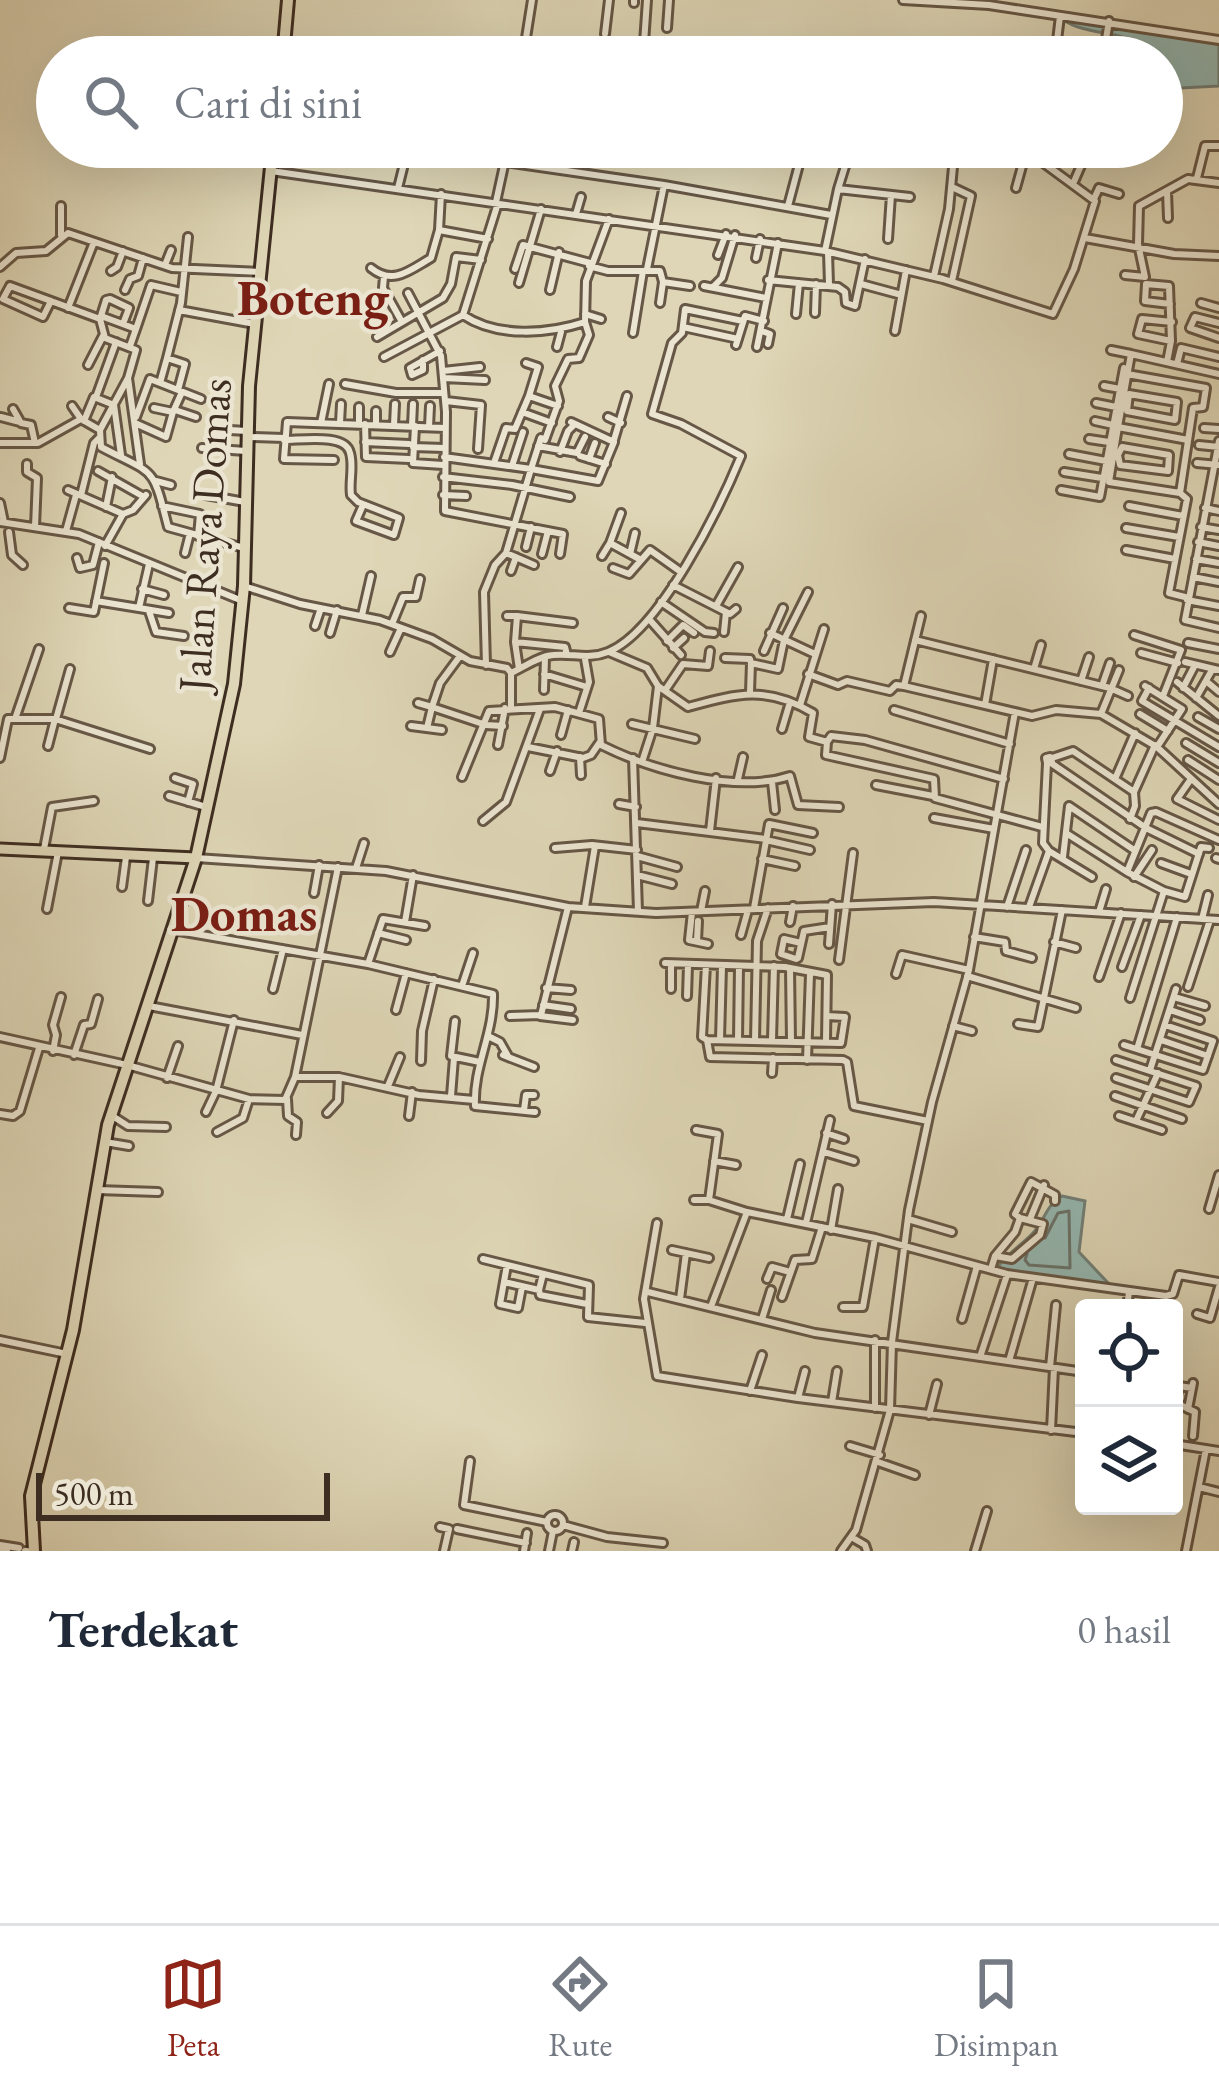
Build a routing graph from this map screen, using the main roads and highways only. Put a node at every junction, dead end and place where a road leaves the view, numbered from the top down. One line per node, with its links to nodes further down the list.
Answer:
1 (288, 0): 2 (highway)
2 (285, 36)
3 (271, 168): 5 (highway, Jalan Raya Domas)
4 (0, 849): 5 (main road)
5 (196, 858): 6 (highway, Jalan Raya Domas)
6 (25, 1550)

